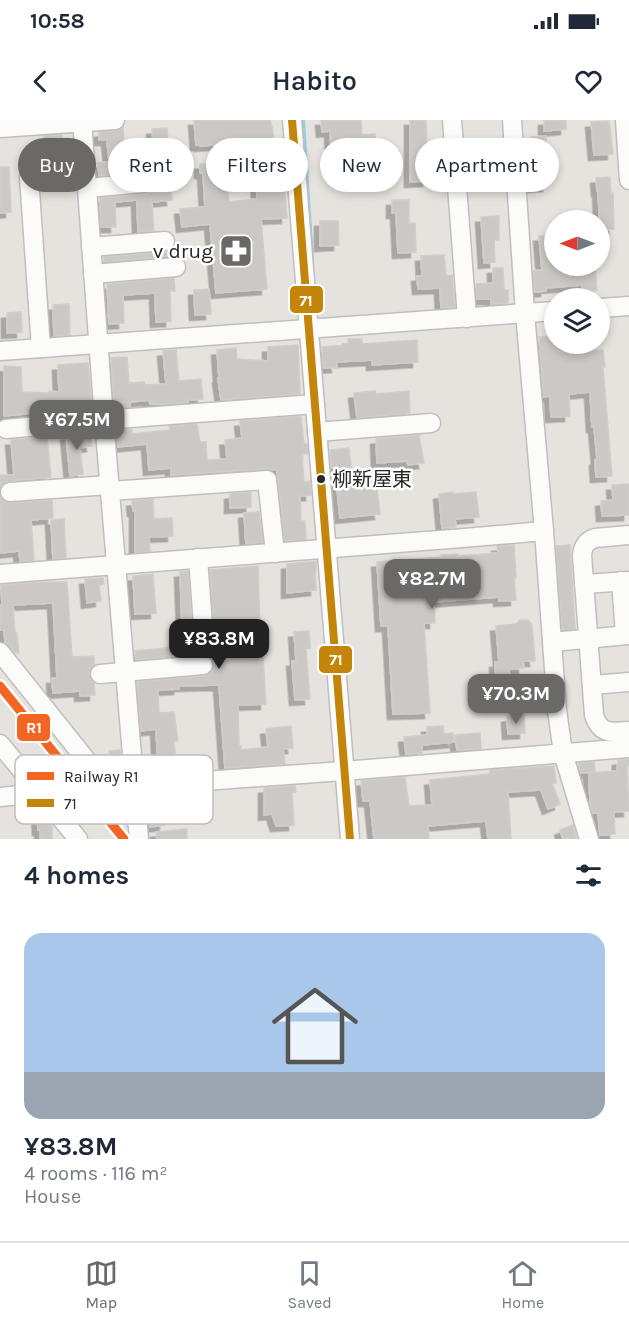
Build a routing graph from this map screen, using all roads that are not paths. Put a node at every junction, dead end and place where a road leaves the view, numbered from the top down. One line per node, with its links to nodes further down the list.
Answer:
1 (115, 120): 6 (street)
2 (292, 120): 22 (street)
3 (452, 120): 21 (street)
4 (512, 120): 20 (street)
5 (625, 120): 9 (street)
6 (82, 121): 7 (street); 8 (street)
7 (0, 128)
8 (83, 138)
9 (629, 169): 10 (street)
10 (629, 180)
11 (30, 192): 24 (street)
12 (87, 192): 14 (street)
13 (165, 241): 14 (street)
14 (91, 247): 16 (street)
15 (176, 267): 16 (street)
16 (93, 274): 23 (street)
17 (629, 306): 18 (street)
18 (610, 307)
19 (544, 312): 20 (street)
20 (525, 313): 21 (street); 33 (street)
21 (467, 318): 22 (street)
22 (309, 328): 23 (street); 26 (street)
23 (98, 344): 24 (street); 27 (street)
24 (41, 348): 25 (street)
25 (0, 351)
26 (315, 404): 27 (street); 30 (street)
27 (104, 420): 29 (street); 31 (street)
28 (432, 423): 30 (street)
29 (6, 429)
30 (317, 432): 35 (street)
31 (110, 488): 32 (street); 36 (street); 38 (street)
32 (10, 492)
33 (544, 531): 35 (street); 45 (street)
34 (629, 535): 41 (street)
35 (326, 550): 36 (street); 59 (street)
36 (274, 553): 37 (street)
37 (198, 558): 38 (street); 42 (street)
38 (116, 566): 39 (street); 48 (street)
39 (0, 574)
40 (625, 581): 41 (street); 43 (street)
41 (584, 584): 44 (street)
42 (203, 624)
43 (627, 635): 44 (street)
44 (588, 639): 45 (street); 51 (street)
45 (552, 642): 55 (street)
46 (0, 652): 56 (street)
47 (203, 665): 48 (street)
48 (126, 672): 49 (street); 57 (street)
49 (100, 674)
50 (629, 682): 51 (street)
51 (592, 685): 52 (street)
52 (629, 731)
53 (0, 744): 58 (street)
54 (629, 748): 55 (street)
55 (563, 753): 59 (street); 68 (street)
56 (81, 755)
57 (132, 755)
58 (15, 762)
59 (343, 771): 60 (street); 67 (street)
60 (213, 780)
61 (15, 796): 62 (street)
62 (0, 797)
63 (66, 824): 65 (street)
64 (139, 831): 66 (street)
65 (78, 839)
66 (150, 839)
67 (350, 839)
68 (589, 839)

